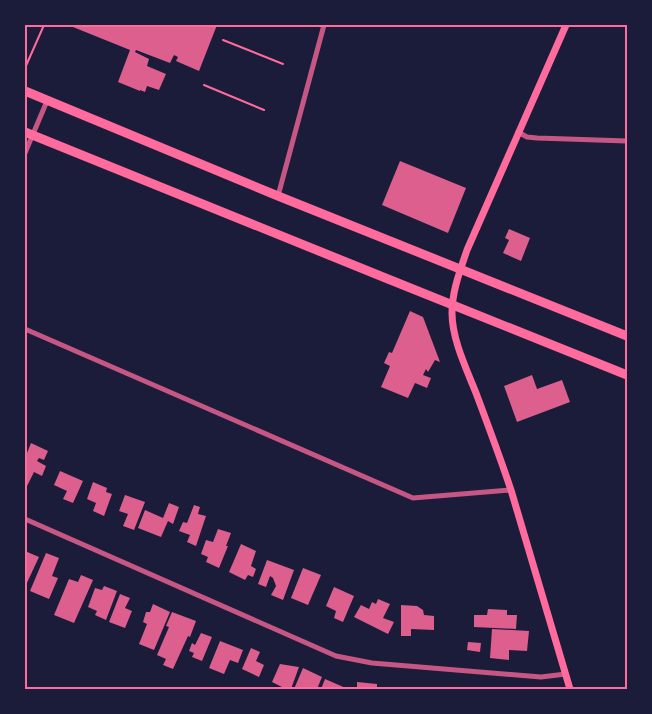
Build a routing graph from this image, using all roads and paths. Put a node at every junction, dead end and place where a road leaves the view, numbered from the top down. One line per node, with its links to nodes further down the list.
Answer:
1 (44, 25): 6 (path)
2 (324, 25): 15 (street)
3 (566, 25): 11 (main road)
4 (223, 40): 5 (path)
5 (283, 64)
6 (25, 68)
7 (204, 85): 10 (path)
8 (25, 91): 9 (highway)
9 (47, 100): 12 (street); 15 (highway)
10 (264, 110)
11 (518, 132): 13 (street); 16 (main road)
12 (29, 134): 14 (street); 17 (highway)
13 (627, 141)
14 (25, 153)
15 (278, 196): 16 (highway)
16 (460, 269): 17 (main road); 19 (highway)
17 (452, 304): 20 (highway); 21 (main road)
18 (25, 329): 21 (street)
19 (627, 336)
20 (627, 375)
21 (511, 490): 23 (main road)
22 (25, 519): 23 (street)
23 (566, 674): 24 (main road)
24 (570, 689)

